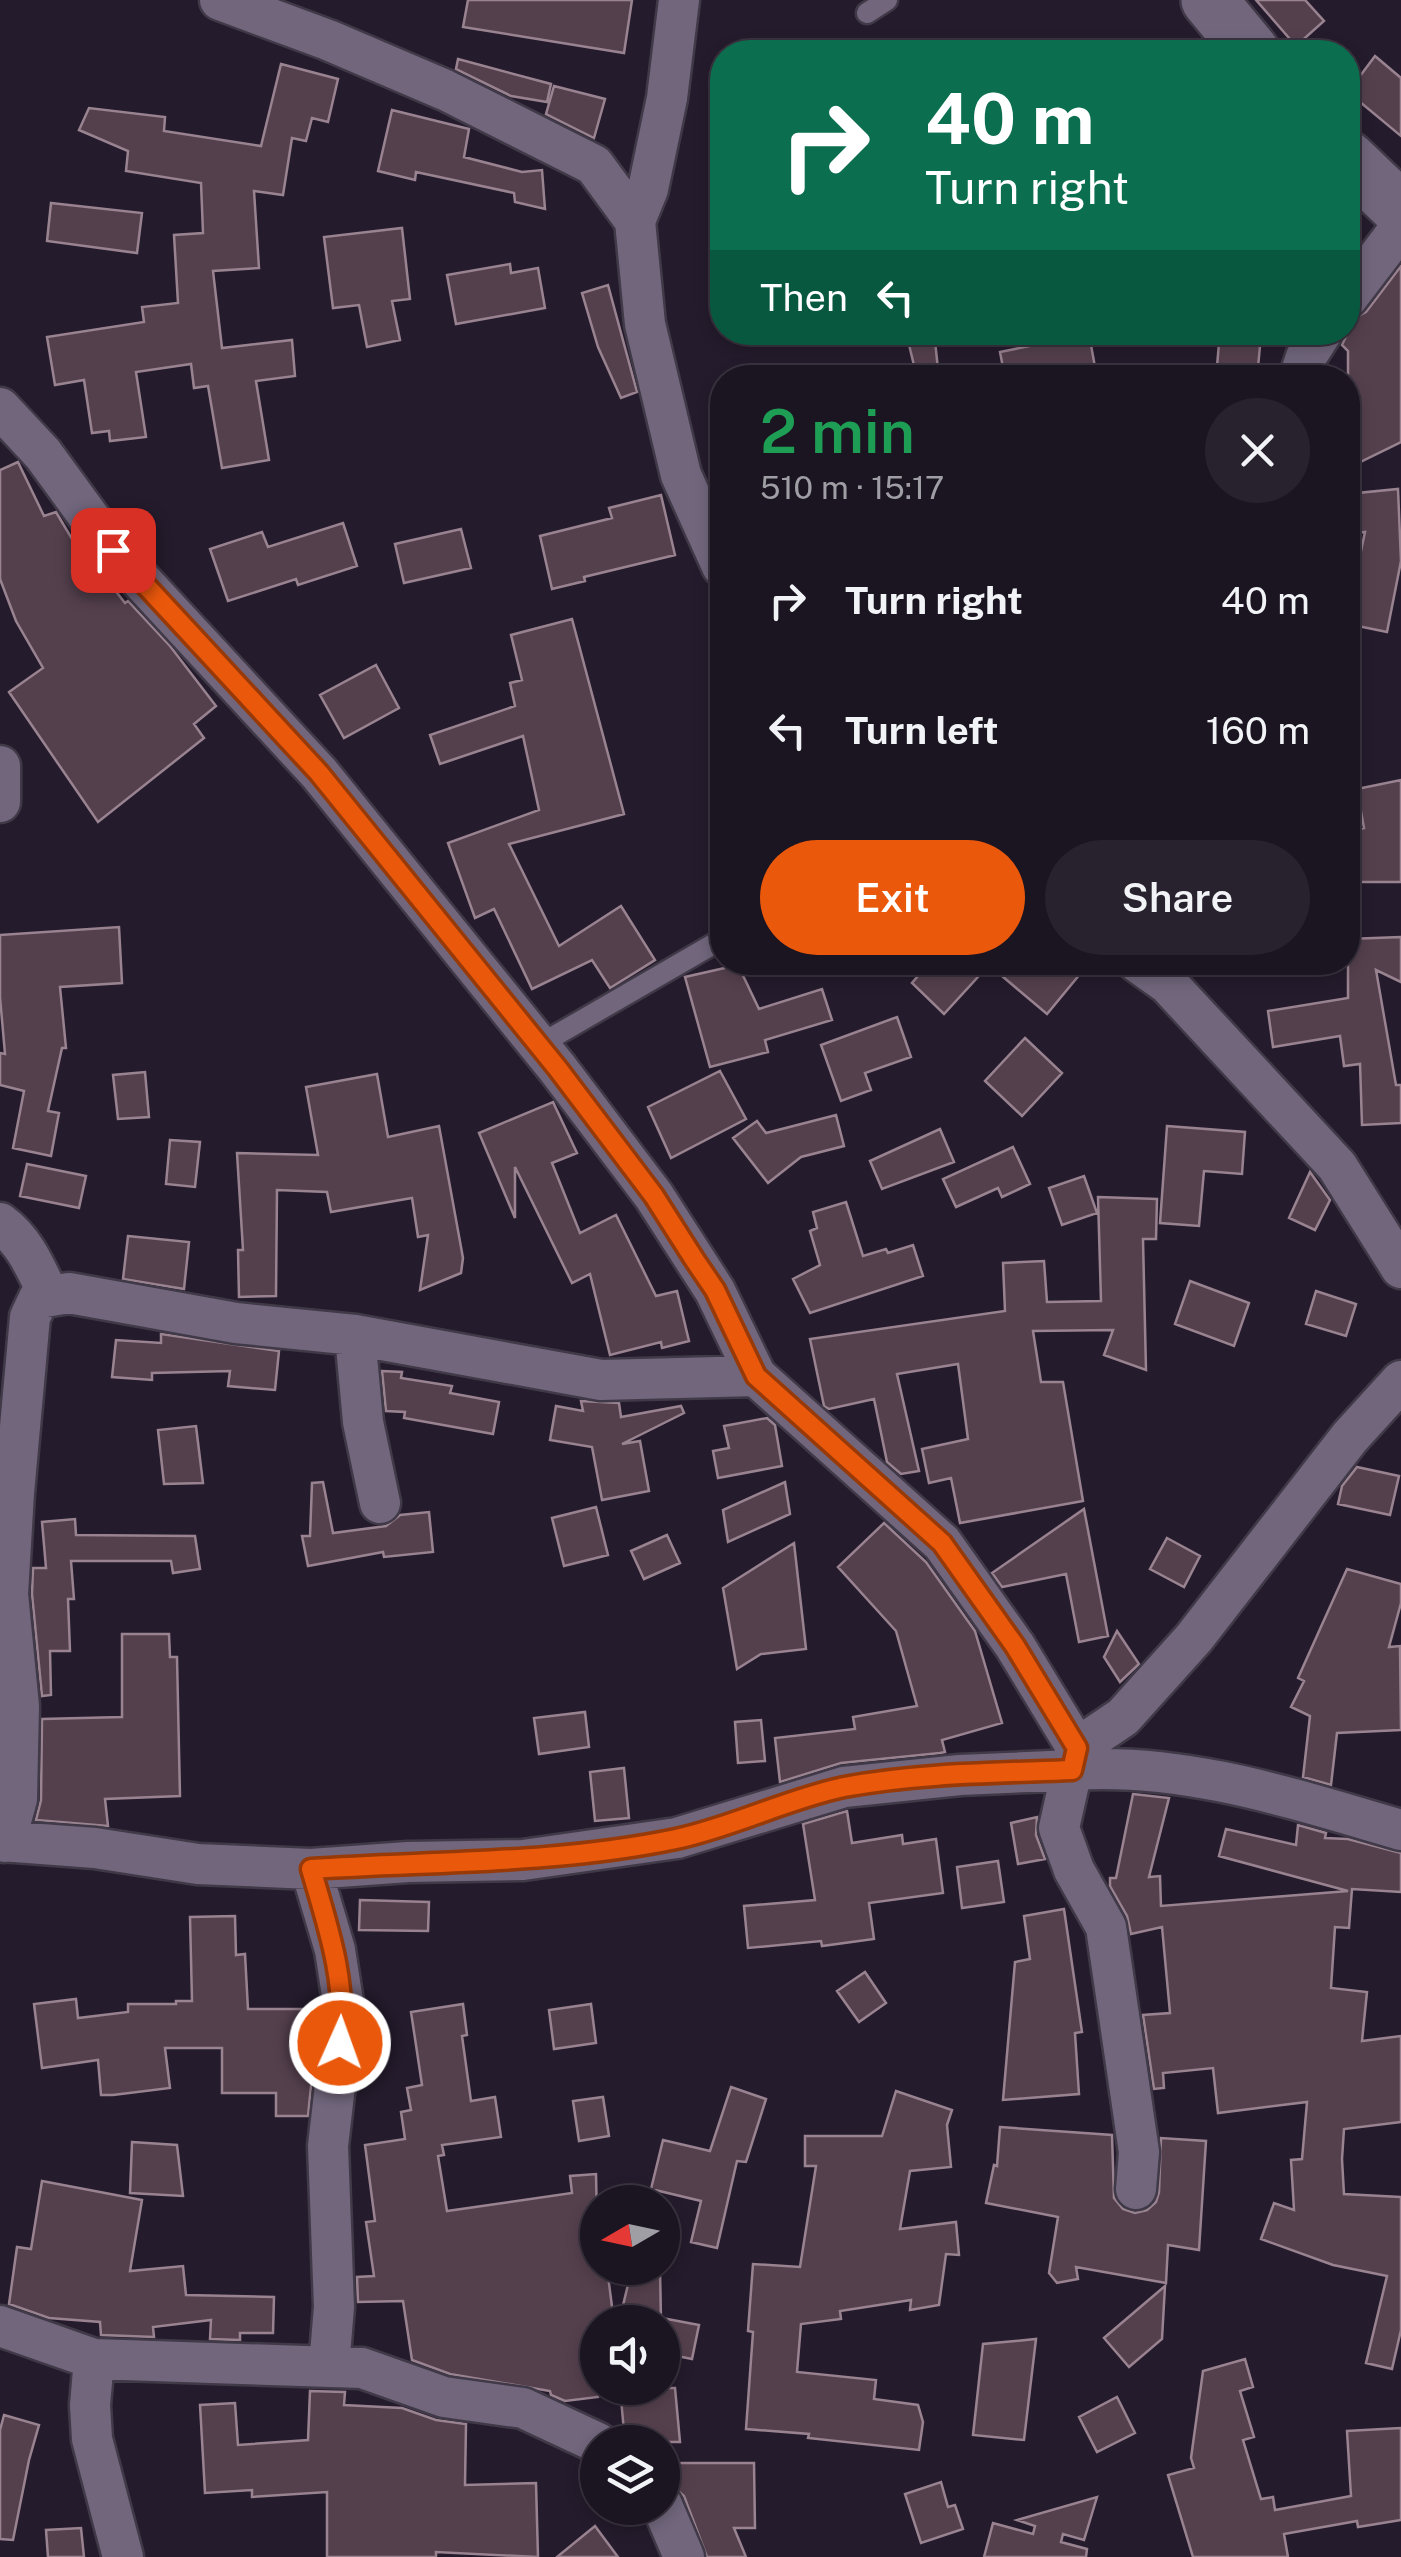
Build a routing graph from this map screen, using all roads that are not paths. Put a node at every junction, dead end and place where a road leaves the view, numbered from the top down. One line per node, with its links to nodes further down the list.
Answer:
1 (220, 0): 9 (street)
2 (679, 0): 9 (street)
3 (887, 0): 5 (lane)
4 (1208, 0): 6 (street)
5 (867, 12)
6 (1242, 40)
7 (1360, 171): 8 (street)
8 (1401, 210)
9 (635, 221): 13 (street)
10 (1401, 227): 11 (street)
11 (1360, 281)
12 (0, 408): 18 (street)
13 (710, 539)
14 (0, 766): 15 (street)
15 (0, 802)
16 (710, 946): 18 (lane)
17 (1165, 975): 20 (street)
18 (539, 1045): 23 (street)
19 (0, 1223): 21 (street)
20 (1401, 1268)
21 (49, 1296): 22 (street); 25 (street)
22 (355, 1336): 23 (street); 26 (street)
23 (756, 1376): 27 (street)
24 (1401, 1381): 27 (street)
25 (7, 1483): 29 (street)
26 (380, 1504)
27 (1075, 1759): 28 (street); 30 (street); 31 (street)
28 (1401, 1830)
29 (3, 1841): 30 (street)
30 (311, 1869): 34 (street)
31 (1136, 2189)
32 (0, 2326): 33 (street)
33 (94, 2359): 34 (street); 37 (street)
34 (328, 2366): 35 (street)
35 (580, 2435)
36 (670, 2525): 38 (street)
37 (123, 2557)
38 (684, 2557)

